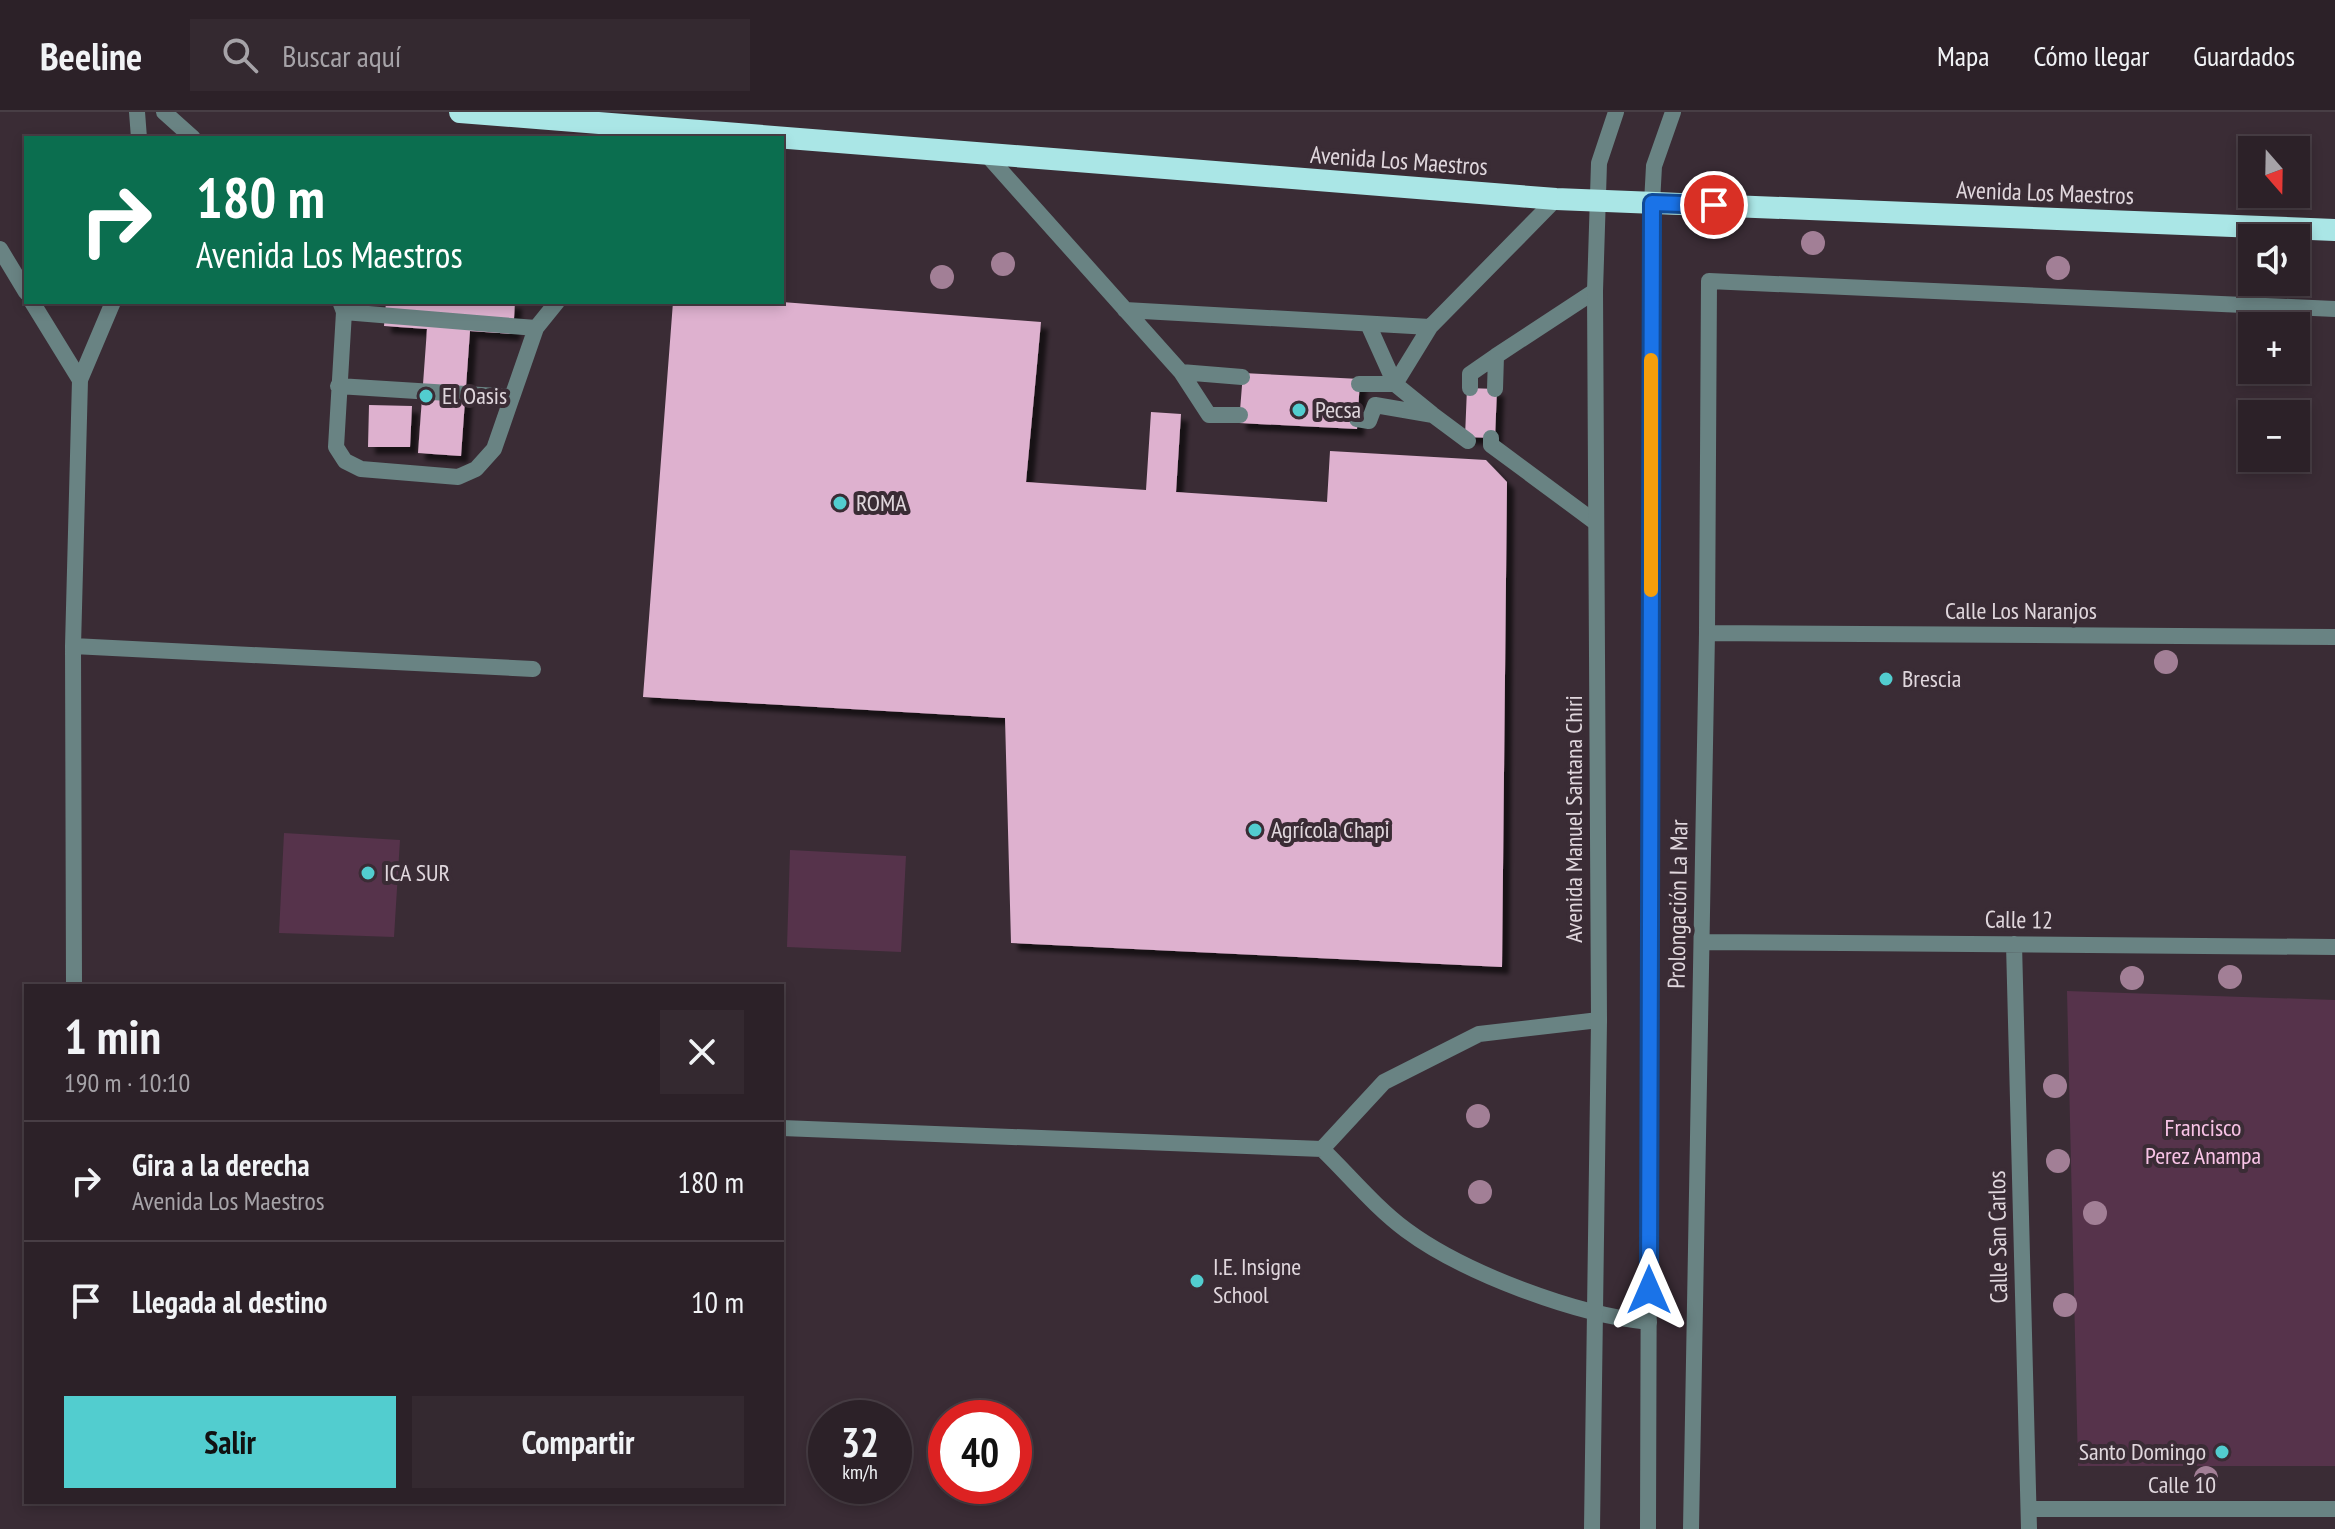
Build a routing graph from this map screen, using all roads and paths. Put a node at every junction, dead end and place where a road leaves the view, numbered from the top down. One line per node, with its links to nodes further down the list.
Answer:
1 (137, 112): 6 (street)
2 (164, 112): 7 (street)
3 (460, 112): 8 (highway, Avenida Los Maestros)
4 (1616, 112): 12 (street, Avenida Manuel Santana Chiri)
5 (1673, 112): 13 (street)
6 (139, 136)
7 (191, 136)
8 (721, 136)
9 (784, 140): 10 (highway, Avenida Los Maestros)
10 (987, 155): 11 (highway, Avenida Los Maestros); 23 (street)
11 (1556, 199): 12 (highway, Avenida Los Maestros); 25 (street)
12 (1597, 200): 13 (highway, Avenida Los Maestros); 17 (street, Avenida Manuel Santana Chiri)
13 (1652, 203): 14 (highway, Avenida Los Maestros); 54 (street)
14 (2335, 230)
15 (0, 249): 16 (street)
16 (24, 289)
17 (1595, 291): 27 (street); 41 (street, Avenida Manuel Santana Chiri)
18 (33, 304): 30 (street)
19 (112, 304): 30 (street)
20 (555, 304): 26 (street)
21 (342, 307): 26 (street); 33 (street)
22 (2335, 309): 42 (street, Prolongación La Mar)
23 (1125, 310): 24 (street); 28 (street)
24 (1368, 324): 25 (street); 32 (street)
25 (1430, 327): 32 (street)
26 (536, 328): 36 (street)
27 (1496, 356): 34 (street); 35 (street)
28 (1181, 372): 29 (street); 38 (street)
29 (1242, 377)
30 (80, 380): 44 (street)
31 (1359, 384): 32 (street)
32 (1395, 384): 37 (street); 39 (street)
33 (338, 386): 36 (street); 36 (street)
34 (1470, 388)
35 (1495, 389)
36 (512, 397)
37 (1375, 405): 39 (street); 40 (street)
38 (1240, 415)
39 (1433, 415): 41 (street)
40 (1357, 419)
41 (1595, 522): 50 (street, Avenida Manuel Santana Chiri)
42 (1707, 633): 43 (street, Calle Los Naranjos); 46 (street, Prolongación La Mar)
43 (2335, 637)
44 (73, 646): 45 (street); 49 (street)
45 (533, 669)
46 (1702, 942): 47 (street, Calle 12); 59 (street, Prolongación La Mar)
47 (2014, 944): 48 (street, Calle 12); 55 (street, Calle San Carlos)
48 (2335, 947)
49 (74, 984)
50 (1599, 1020): 52 (street); 53 (street, Avenida Manuel Santana Chiri)
51 (784, 1128): 52 (street)
52 (1322, 1149): 53 (street)
53 (1595, 1315): 54 (street); 57 (street, Avenida Manuel Santana Chiri)
54 (1649, 1322): 58 (street)
55 (2029, 1509): 56 (street, Calle 10); 60 (street, Calle San Carlos)
56 (2335, 1509)
57 (1592, 1529)
58 (1648, 1529)
59 (1691, 1529)
60 (2029, 1529)

